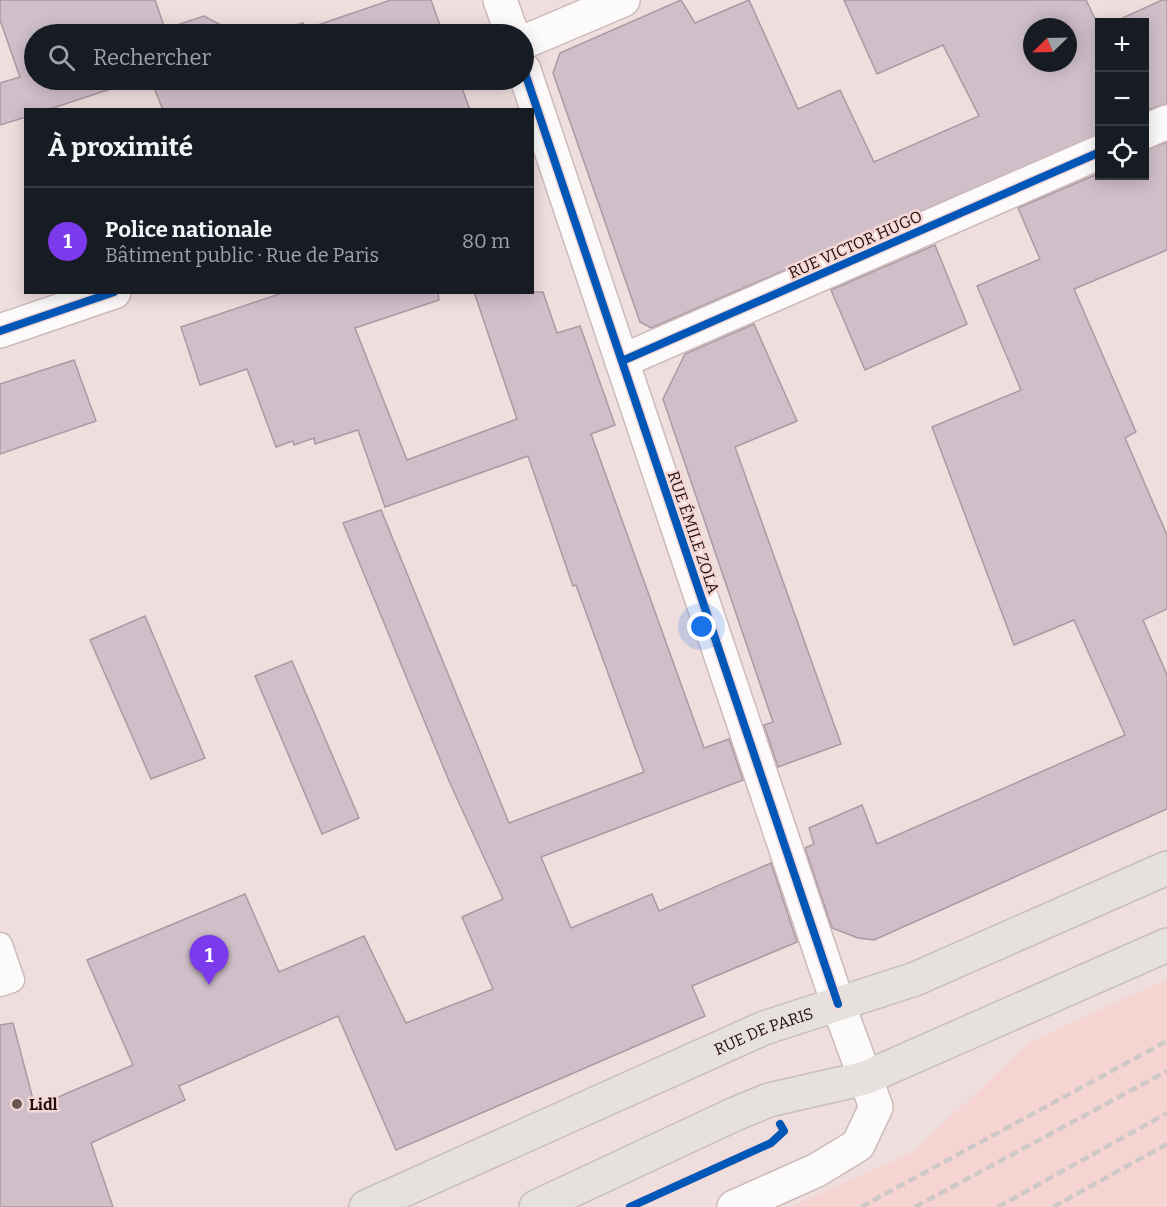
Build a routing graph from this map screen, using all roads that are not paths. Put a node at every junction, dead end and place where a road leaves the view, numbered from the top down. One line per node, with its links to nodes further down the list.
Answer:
1 (500, 0): 3 (street)
2 (623, 0): 4 (street)
3 (508, 24)
4 (534, 38)
5 (528, 90): 6 (street, RUE ÉMILE ZOLA)
6 (532, 108)
7 (534, 116): 10 (street, RUE ÉMILE ZOLA)
8 (1167, 122): 9 (street)
9 (1149, 130)
10 (541, 148): 14 (street, RUE ÉMILE ZOLA)
11 (1095, 154): 14 (street, RUE VICTOR HUGO)
12 (108, 294): 13 (street)
13 (0, 331)
14 (622, 361): 19 (street, RUE ÉMILE ZOLA)
15 (1167, 868): 19 (main road, RUE DE PARIS)
16 (0, 945): 18 (lane)
17 (1167, 945): 20 (main road)
18 (0, 984)
19 (838, 1004): 20 (street, RUE ÉMILE ZOLA); 21 (main road, RUE DE PARIS)
20 (865, 1078): 22 (main road); 23 (street, RUE ÉMILE ZOLA)
21 (366, 1207)
22 (536, 1207)
23 (734, 1207)

